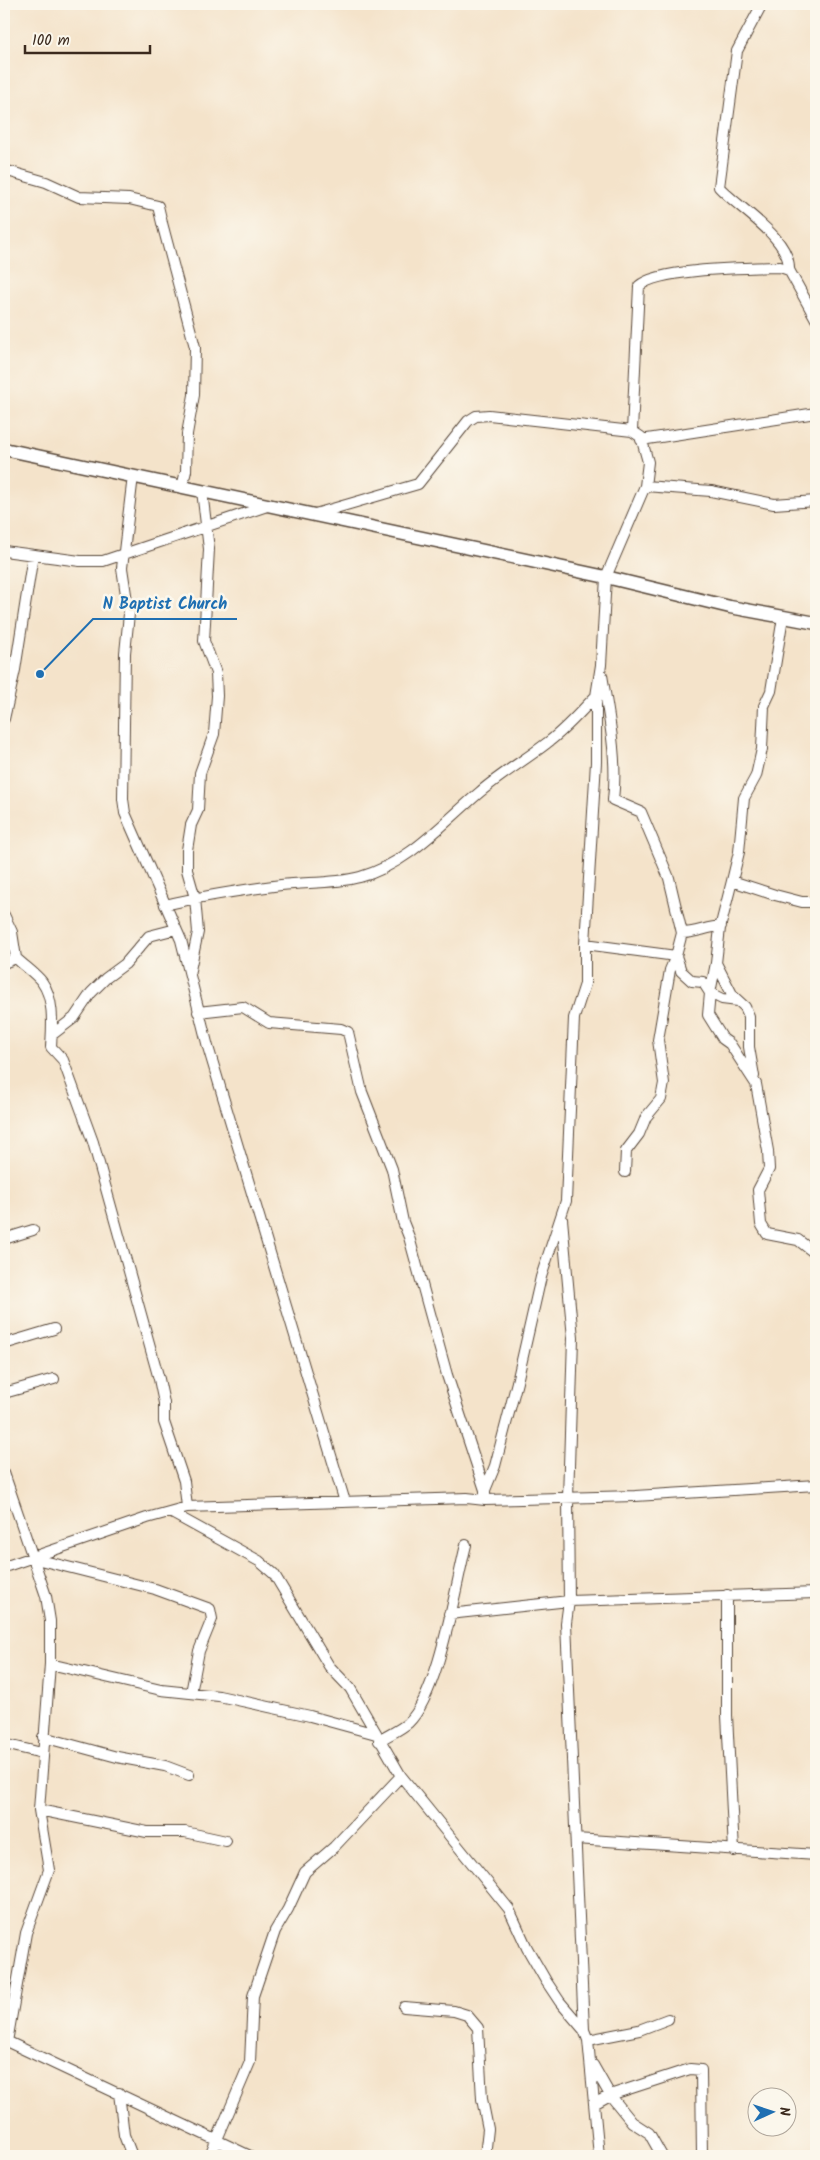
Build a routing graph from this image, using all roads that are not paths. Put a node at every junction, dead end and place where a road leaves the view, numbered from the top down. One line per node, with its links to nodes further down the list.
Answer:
1 (762, 4): 3 (street)
2 (4, 170): 10 (street)
3 (788, 270): 4 (street); 6 (street)
4 (816, 319)
5 (816, 413): 7 (street)
6 (632, 431): 7 (street); 15 (street)
7 (641, 440): 11 (street)
8 (4, 449): 9 (street)
9 (133, 476): 10 (street); 19 (street)
10 (182, 486): 12 (street)
11 (645, 486): 13 (street); 20 (street)
12 (202, 491): 14 (street); 16 (street)
13 (816, 502)
14 (270, 505): 15 (street); 16 (street)
15 (314, 515): 20 (street)
16 (206, 525): 19 (street); 27 (street)
17 (4, 551): 18 (street)
18 (33, 555): 19 (street); 25 (street)
19 (122, 556): 29 (street)
20 (606, 577): 21 (street); 23 (street)
21 (783, 617): 22 (street); 26 (street)
22 (816, 623)
23 (601, 665): 24 (street); 33 (street)
24 (596, 696): 27 (street); 34 (street)
25 (4, 719)
26 (732, 881): 28 (street); 31 (street)
27 (195, 898): 29 (street); 39 (street)
28 (816, 898)
29 (165, 905): 32 (street)
30 (4, 915): 36 (street)
31 (721, 926): 33 (street); 37 (street)
32 (176, 929): 39 (street); 43 (street)
33 (682, 933): 35 (street)
34 (585, 944): 35 (street); 46 (street)
35 (676, 956): 40 (street); 45 (street)
36 (16, 958): 38 (street); 43 (street)
37 (716, 963): 40 (street); 41 (street)
38 (4, 964)
39 (189, 973): 42 (street)
40 (710, 993): 41 (street); 44 (street)
41 (738, 1001): 44 (street)
42 (198, 1012): 56 (street); 58 (street)
43 (53, 1034): 59 (street)
44 (756, 1084): 49 (street)
45 (625, 1172)
46 (562, 1217): 56 (street); 57 (street)
47 (33, 1230): 48 (street)
48 (4, 1239)
49 (816, 1254)
50 (54, 1330): 51 (street)
51 (4, 1344)
52 (54, 1380): 53 (street)
53 (4, 1394)
54 (4, 1473): 62 (street)
55 (816, 1485): 57 (street)
56 (485, 1495): 57 (street); 58 (street)
57 (568, 1498): 66 (street)
58 (345, 1502): 59 (street)
59 (188, 1507): 60 (street)
60 (170, 1512): 62 (street); 71 (street)
61 (466, 1545): 67 (street)
62 (31, 1557): 63 (street); 68 (street); 69 (street)
63 (4, 1567)
64 (816, 1593): 65 (street)
65 (727, 1595): 66 (street); 79 (street)
66 (569, 1601): 67 (street); 77 (street)
67 (450, 1614): 71 (street)
68 (50, 1664): 69 (street); 70 (street)
69 (190, 1693): 71 (street)
70 (43, 1737): 73 (street); 74 (street)
71 (377, 1737): 75 (street)
72 (4, 1744): 73 (street)
73 (42, 1753): 76 (street)
74 (189, 1775)
75 (401, 1776): 83 (street); 89 (street)
76 (39, 1810): 78 (street); 84 (street)
77 (576, 1839): 79 (street); 83 (street)
78 (226, 1841)
79 (734, 1851): 80 (street)
80 (816, 1855)
81 (404, 2007): 93 (street)
82 (668, 2018): 83 (street)
83 (586, 2035): 85 (street)
84 (6, 2041): 86 (street)
85 (591, 2062): 87 (street); 88 (street)
86 (119, 2093): 89 (street); 90 (street)
87 (610, 2096): 88 (street); 95 (street); 96 (street)
88 (594, 2104): 94 (street)
89 (219, 2140): 91 (street); 92 (street)
90 (132, 2156)
91 (210, 2156)
92 (250, 2156)
93 (485, 2156)
94 (599, 2156)
95 (662, 2156)
96 (702, 2156)

